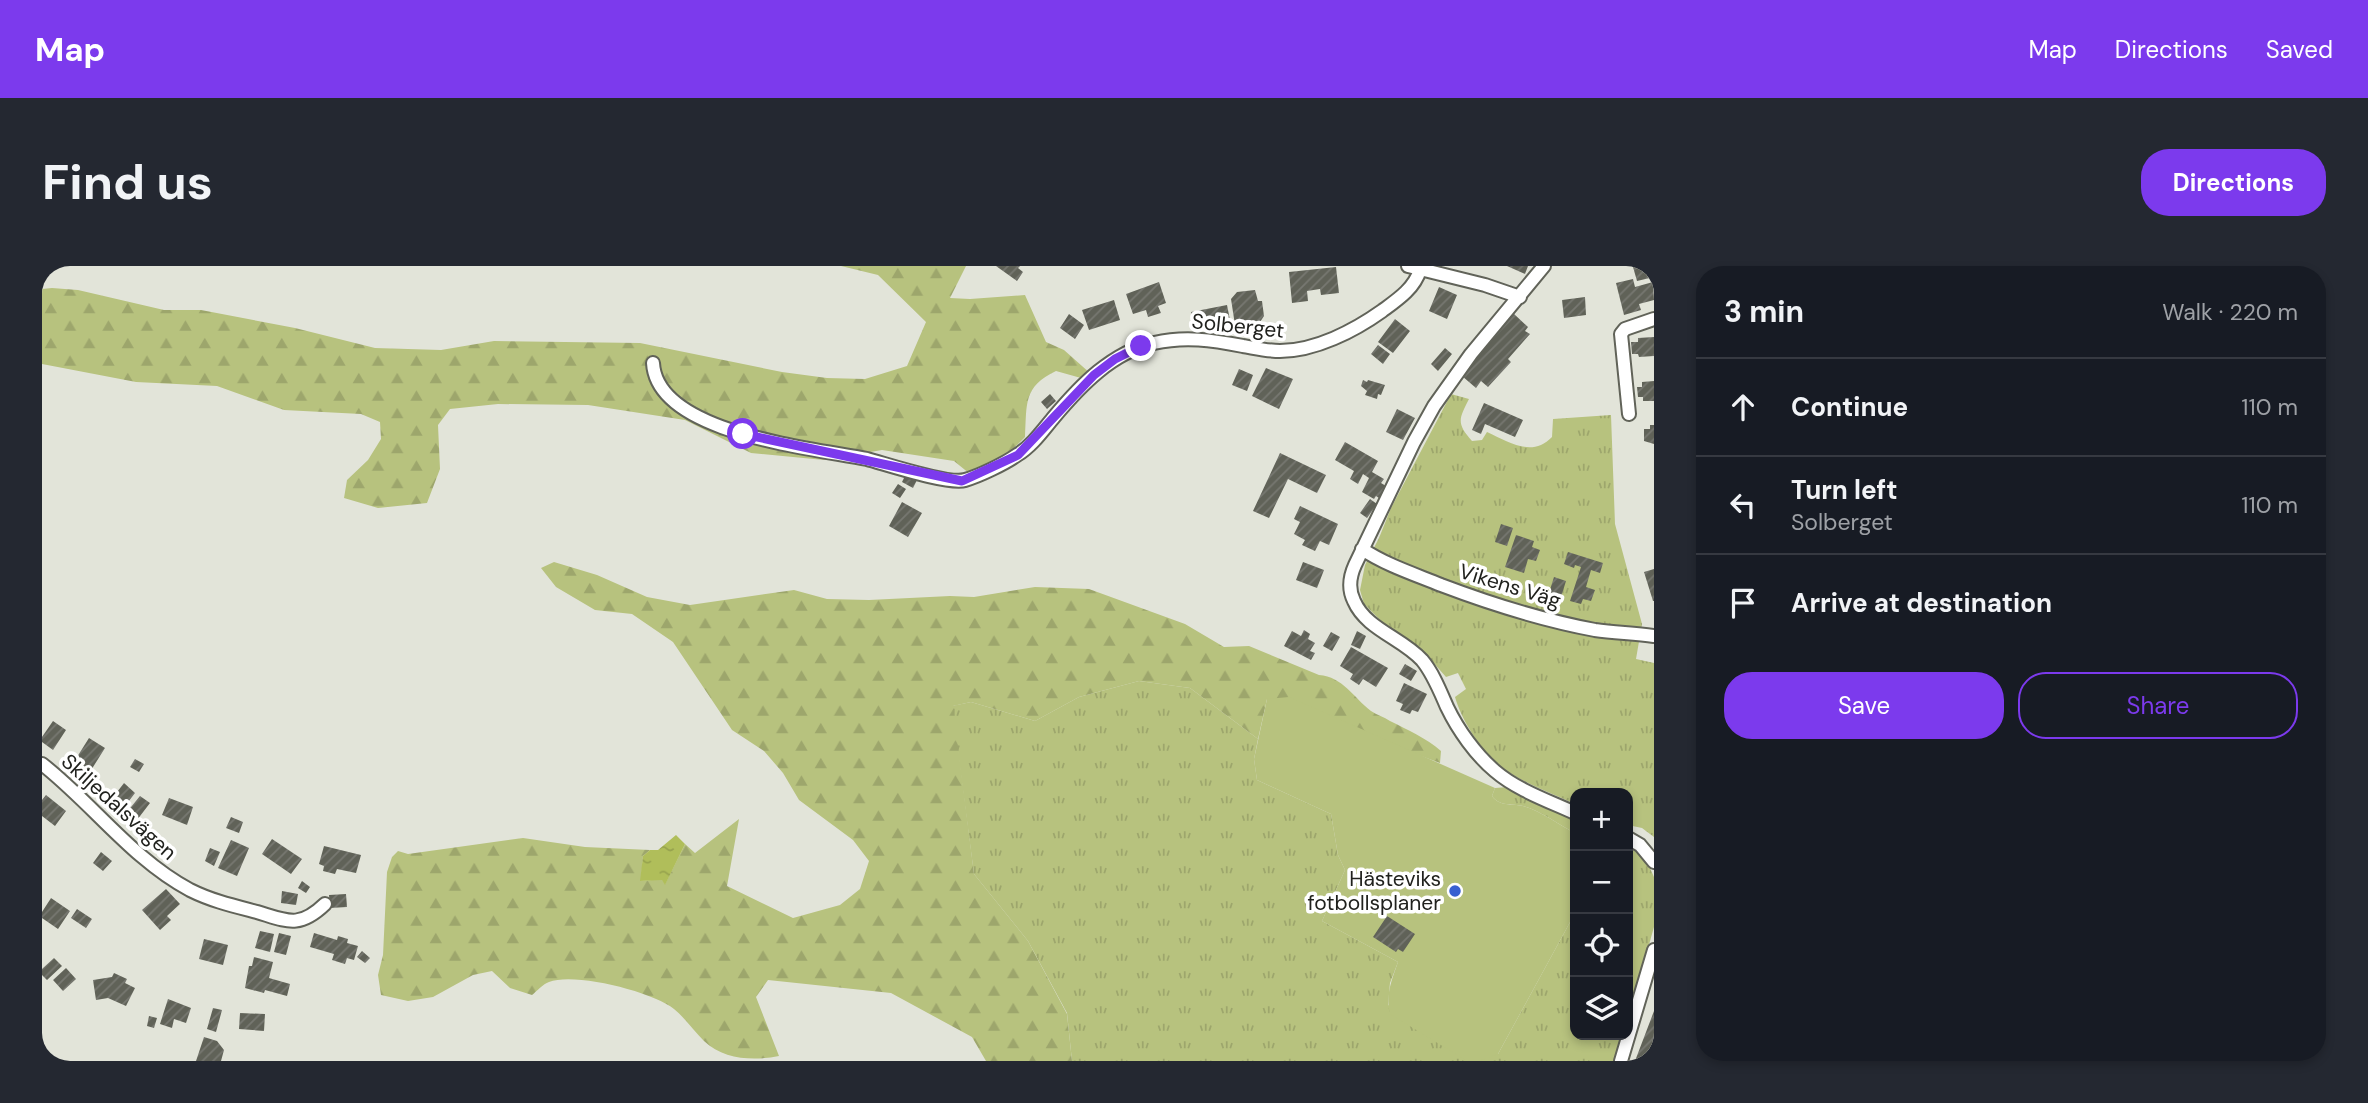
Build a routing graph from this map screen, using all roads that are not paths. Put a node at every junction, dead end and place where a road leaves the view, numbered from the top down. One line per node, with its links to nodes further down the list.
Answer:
1 (1544, 266): 3 (street)
2 (1414, 268): 3 (street); 5 (street, Solberget)
3 (1520, 297): 7 (street)
4 (1654, 319): 6 (street)
5 (653, 363)
6 (1629, 414)
7 (1362, 549): 8 (street, Vikens Väg); 10 (street)
8 (1654, 636)
9 (42, 764): 13 (street, Skiljedalsvägen)
10 (1570, 811)
11 (1633, 841): 12 (street)
12 (1654, 862)
13 (325, 904)
14 (1654, 950): 15 (street)
15 (1621, 1061)

